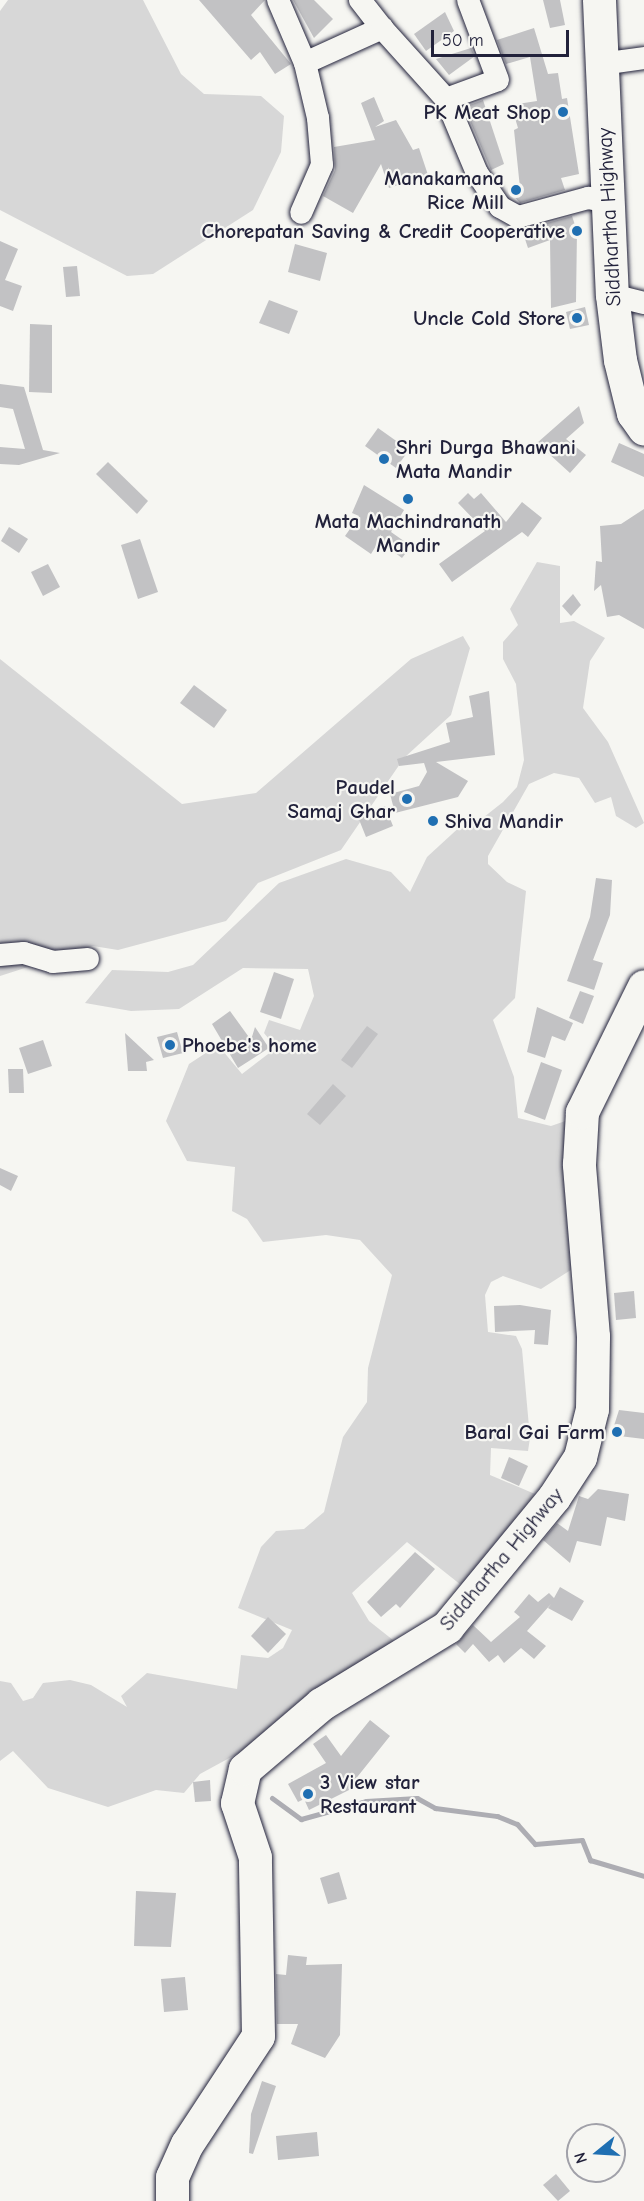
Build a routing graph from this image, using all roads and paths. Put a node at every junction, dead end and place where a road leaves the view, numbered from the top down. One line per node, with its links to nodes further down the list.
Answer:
1 (278, 0): 7 (street)
2 (360, 0): 5 (street)
3 (468, 0): 9 (street)
4 (599, 0): 8 (highway, Siddhartha Highway)
5 (382, 28): 7 (street); 9 (street)
6 (644, 58): 8 (street)
7 (305, 63): 11 (street)
8 (600, 64): 10 (highway, Siddhartha Highway)
9 (446, 99): 10 (street)
10 (609, 202): 12 (highway, Siddhartha Highway)
11 (301, 213)
12 (612, 295): 13 (street); 14 (highway, Siddhartha Highway)
13 (644, 303)
14 (644, 429)
15 (0, 955): 16 (street)
16 (88, 959)
17 (644, 986): 18 (highway, Siddhartha Highway)
18 (172, 2201)

